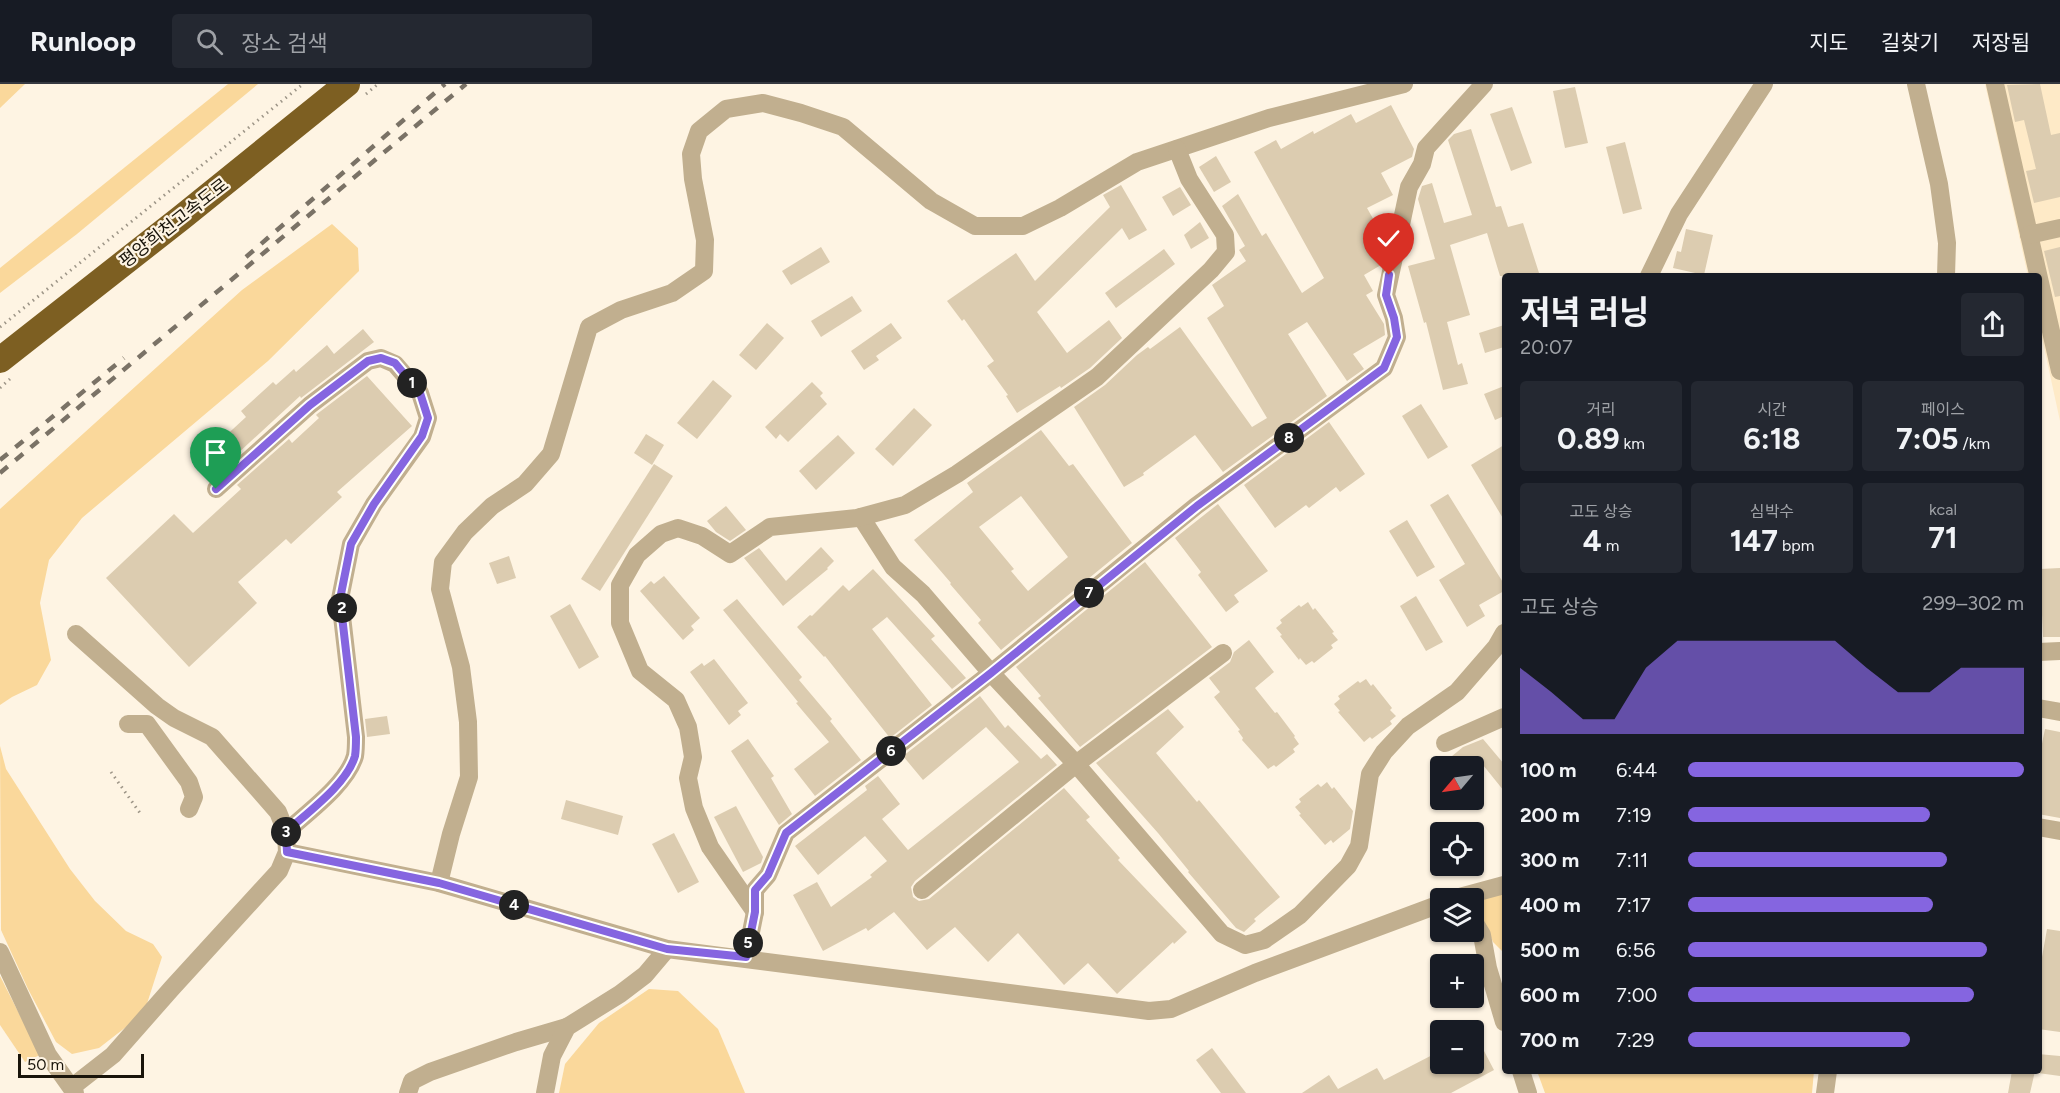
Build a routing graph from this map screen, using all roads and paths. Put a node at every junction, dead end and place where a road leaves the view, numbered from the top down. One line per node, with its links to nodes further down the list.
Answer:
1 (303, 84): 15 (path)
2 (319, 84): 16 (highway, 평양희천고속도로)
3 (347, 84): 17 (highway, 평양희천고속도로)
4 (1404, 84): 9 (street)
5 (1484, 84): 26 (street)
6 (1764, 84): 12 (street)
7 (1916, 84): 13 (street)
8 (1995, 84): 11 (street)
9 (1177, 149): 20 (street); 42 (street)
10 (2060, 228): 11 (street)
11 (2030, 235): 14 (street)
12 (1650, 273)
13 (1946, 273)
14 (2053, 307): 18 (street)
15 (0, 327)
16 (0, 344)
17 (0, 360)
18 (2060, 371)
19 (216, 489): 40 (street)
20 (861, 517): 26 (street); 47 (street)
21 (76, 633): 30 (street)
22 (1502, 636): 34 (street)
23 (2060, 651): 24 (street)
24 (2042, 652)
25 (1223, 653): 34 (street)
26 (991, 673): 34 (street); 47 (street)
27 (2042, 709): 28 (street)
28 (2060, 712)
29 (1502, 718): 33 (street)
30 (177, 719): 32 (street); 40 (street)
31 (128, 724): 32 (street)
32 (147, 724): 36 (street)
33 (1445, 743)
34 (1076, 764): 44 (street)
35 (111, 772): 37 (path)
36 (189, 809)
37 (140, 813)
38 (2042, 828): 39 (street)
39 (2060, 831)
40 (286, 832): 41 (street)
41 (287, 852): 42 (street); 56 (street)
42 (439, 883): 49 (street)
43 (1502, 886): 45 (street)
44 (922, 890)
45 (1484, 890)
46 (1430, 908): 51 (street)
47 (755, 912): 51 (street)
48 (1483, 942): 52 (street)
49 (667, 949): 51 (street); 53 (street)
50 (0, 952): 56 (street)
51 (746, 957)
52 (1502, 1015)
53 (567, 1027): 57 (street); 58 (street)
54 (1522, 1074): 59 (street)
55 (1828, 1074): 60 (street)
56 (74, 1090)
57 (408, 1093)
58 (545, 1093)
59 (1528, 1093)
60 (1825, 1093)

